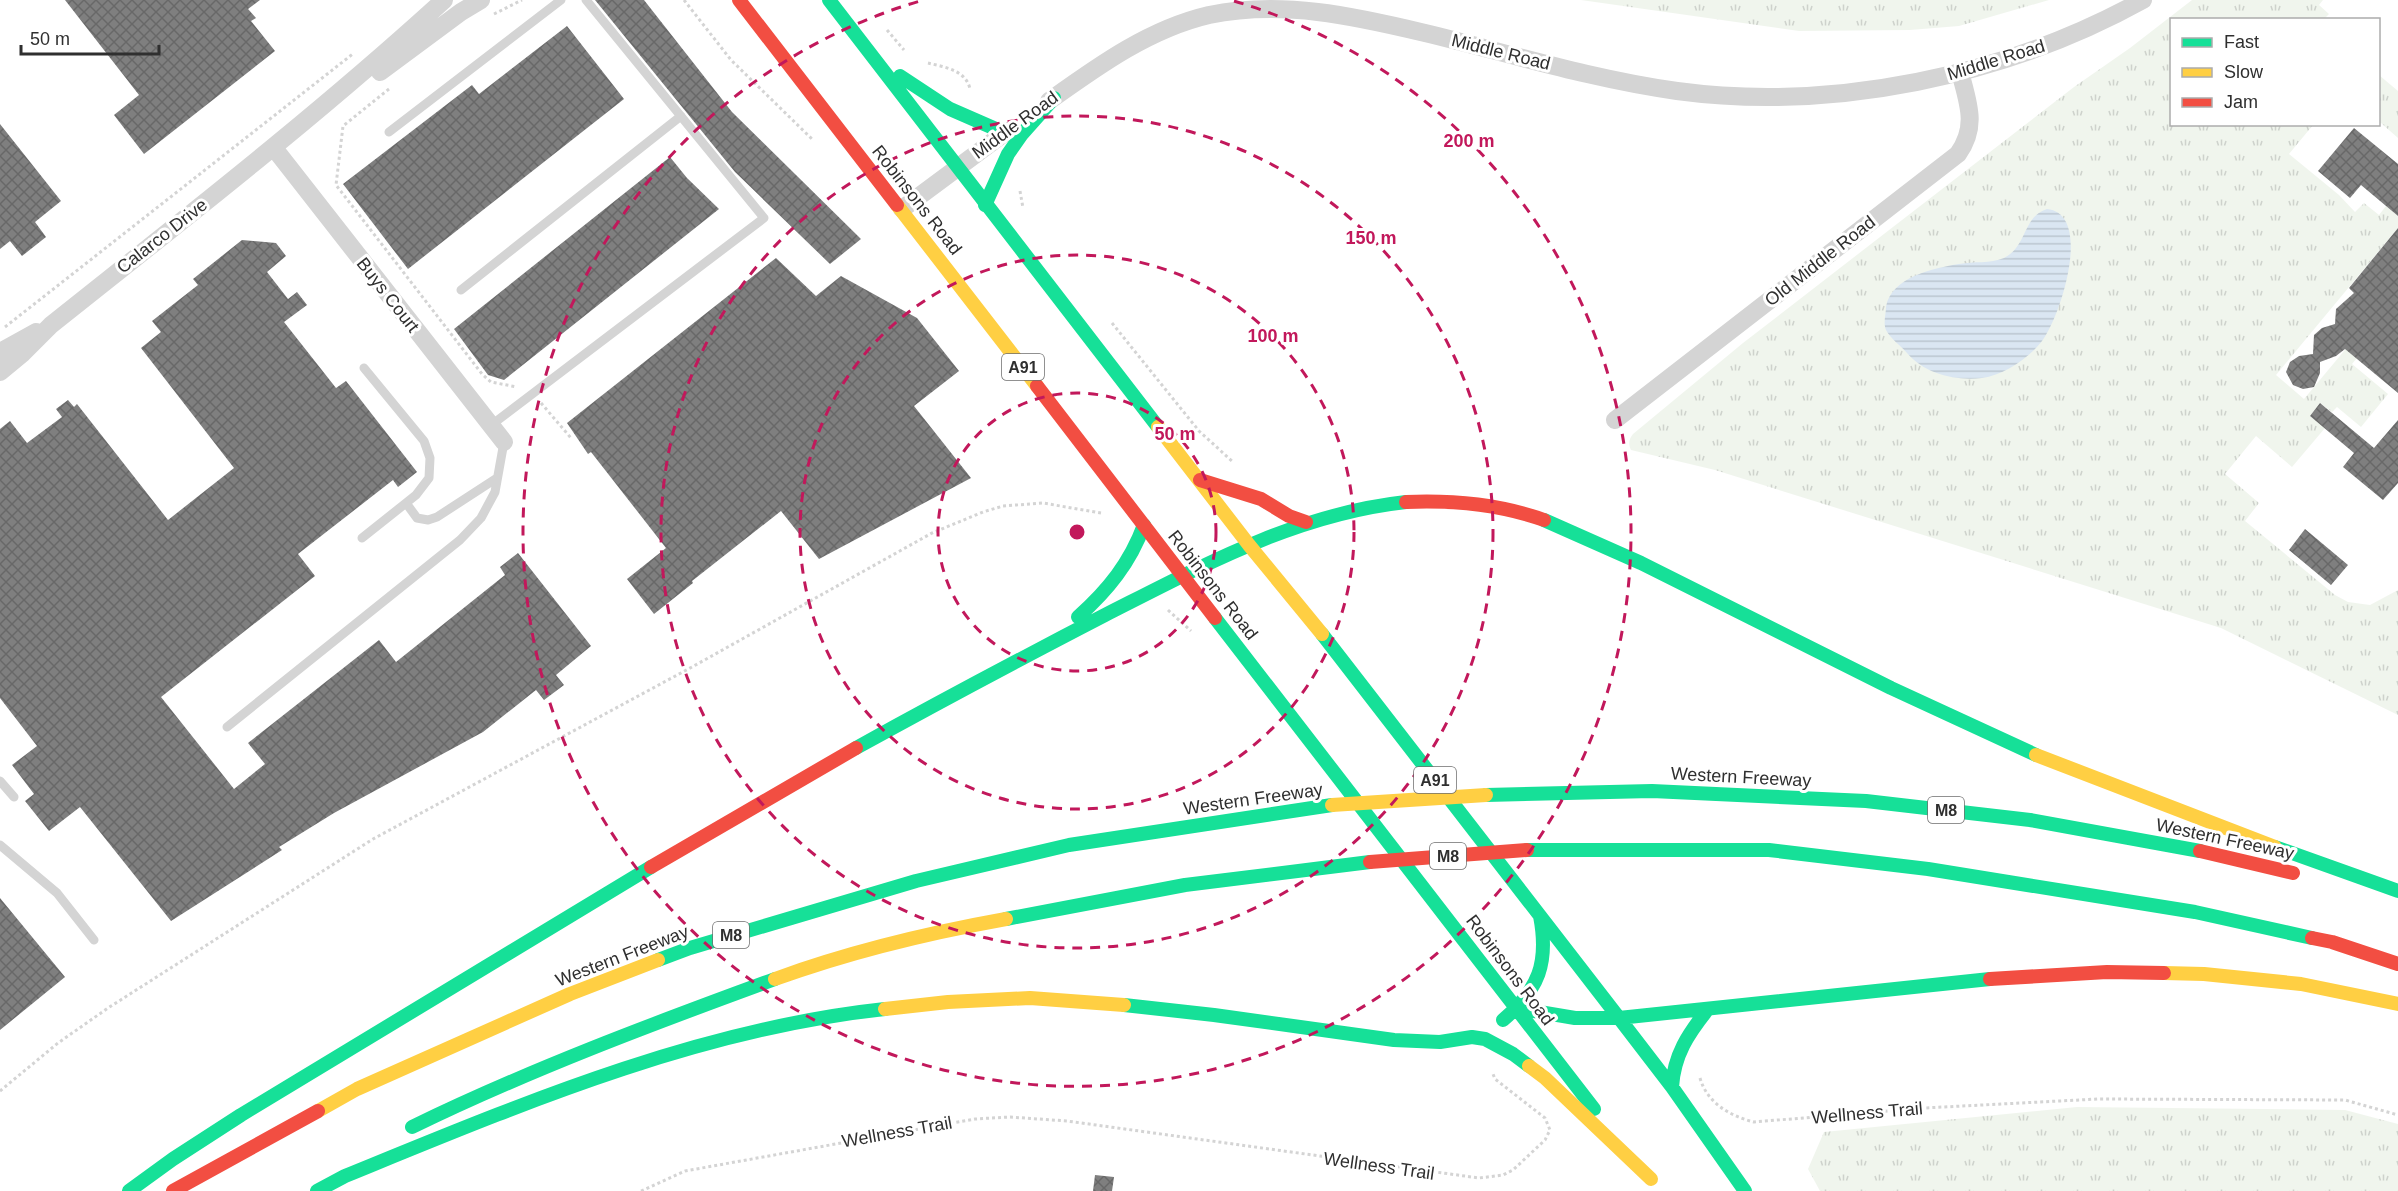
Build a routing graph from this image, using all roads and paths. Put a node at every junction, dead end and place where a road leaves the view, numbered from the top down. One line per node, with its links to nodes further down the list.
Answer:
1 (444, 0): 21 (street, Calarco Drive)
2 (522, 0): 8 (path)
3 (561, 0): 19 (lane)
4 (586, 0): 17 (lane)
5 (739, 0): 24 (main road, Robinsons Road / A91)
6 (829, 0): 12 (main road, A91)
7 (2143, 0): 14 (street, Middle Road)
8 (485, 8): 21 (street, Calarco Drive)
9 (883, 25): 10 (path)
10 (904, 50)
11 (356, 51): 27 (path)
12 (870, 53): 18 (main road); 22 (main road, A91)
13 (924, 62): 18 (path)
14 (1960, 72): 16 (street, Middle Road); 33 (street, Old Middle Road)
15 (396, 84): 31 (path)
16 (1054, 98): 20 (street, Middle Road); 23 (main road)
17 (681, 116): 25 (lane); 34 (lane)
18 (966, 118): 20 (main road)
19 (389, 132)
20 (1005, 132): 22 (street, Middle Road)
21 (273, 148): 26 (street, Calarco Drive); 34 (street, Buys Court)
22 (958, 167): 23 (main road, A91); 24 (street, Middle Road)
23 (985, 205): 38 (main road, A91)
24 (902, 209): 42 (main road, Robinsons Road / A91)
25 (461, 290)
26 (51, 325): 28 (street, Calarco Drive); 30 (street, Calarco Drive)
27 (0, 331)
28 (0, 352)
29 (364, 368): 39 (lane)
30 (0, 372)
31 (520, 388)
32 (536, 396): 35 (path)
33 (1615, 420)
34 (490, 426): 36 (street, Buys Court)
35 (571, 438)
36 (504, 442): 37 (lane)
37 (497, 478): 39 (lane); 47 (lane)
38 (1200, 480): 41 (main road); 44 (main road, A91)
39 (406, 503): 43 (lane)
40 (1108, 514): 66 (path)
41 (1306, 522): 44 (main road); 53 (main road)
42 (1144, 525): 45 (main road, Robinsons Road / A91); 46 (main road)
43 (362, 538)
44 (1249, 545): 45 (main road); 55 (main road, A91)
45 (1183, 575): 46 (main road); 59 (main road, Robinsons Road / A91)
46 (1028, 654): 72 (main road)
47 (227, 727)
48 (0, 781): 49 (lane)
49 (14, 797)
50 (0, 845): 56 (lane)
51 (2302, 875): 73 (main road, Western Freeway / M8, bridge)
52 (2324, 880): 54 (main road)
53 (2398, 891)
54 (2398, 899)
55 (1540, 916): 59 (main road); 61 (main road, A91)
56 (94, 940)
57 (2398, 964): 68 (main road, M8, bridge)
58 (2398, 1004): 60 (main road)
59 (1516, 1008): 61 (main road); 62 (main road); 70 (main road, Robinsons Road / A91)
60 (1708, 1009): 61 (main road); 65 (main road)
61 (1618, 1018): 65 (main road, A91)
62 (1463, 1038): 63 (main road); 71 (main road)
63 (1513, 1054): 70 (main road); 74 (path, Wellness Trail)
64 (1699, 1074): 67 (path, Wellness Trail)
65 (1672, 1088): 76 (main road, A91)
66 (0, 1091)
67 (2398, 1115)
68 (399, 1133)
69 (339, 1164): 71 (main road)
70 (1651, 1179): 75 (main road, Robinsons Road / A91)
71 (314, 1186)
72 (129, 1191)
73 (172, 1191)
74 (641, 1191)
75 (1660, 1191)
76 (1745, 1191)

